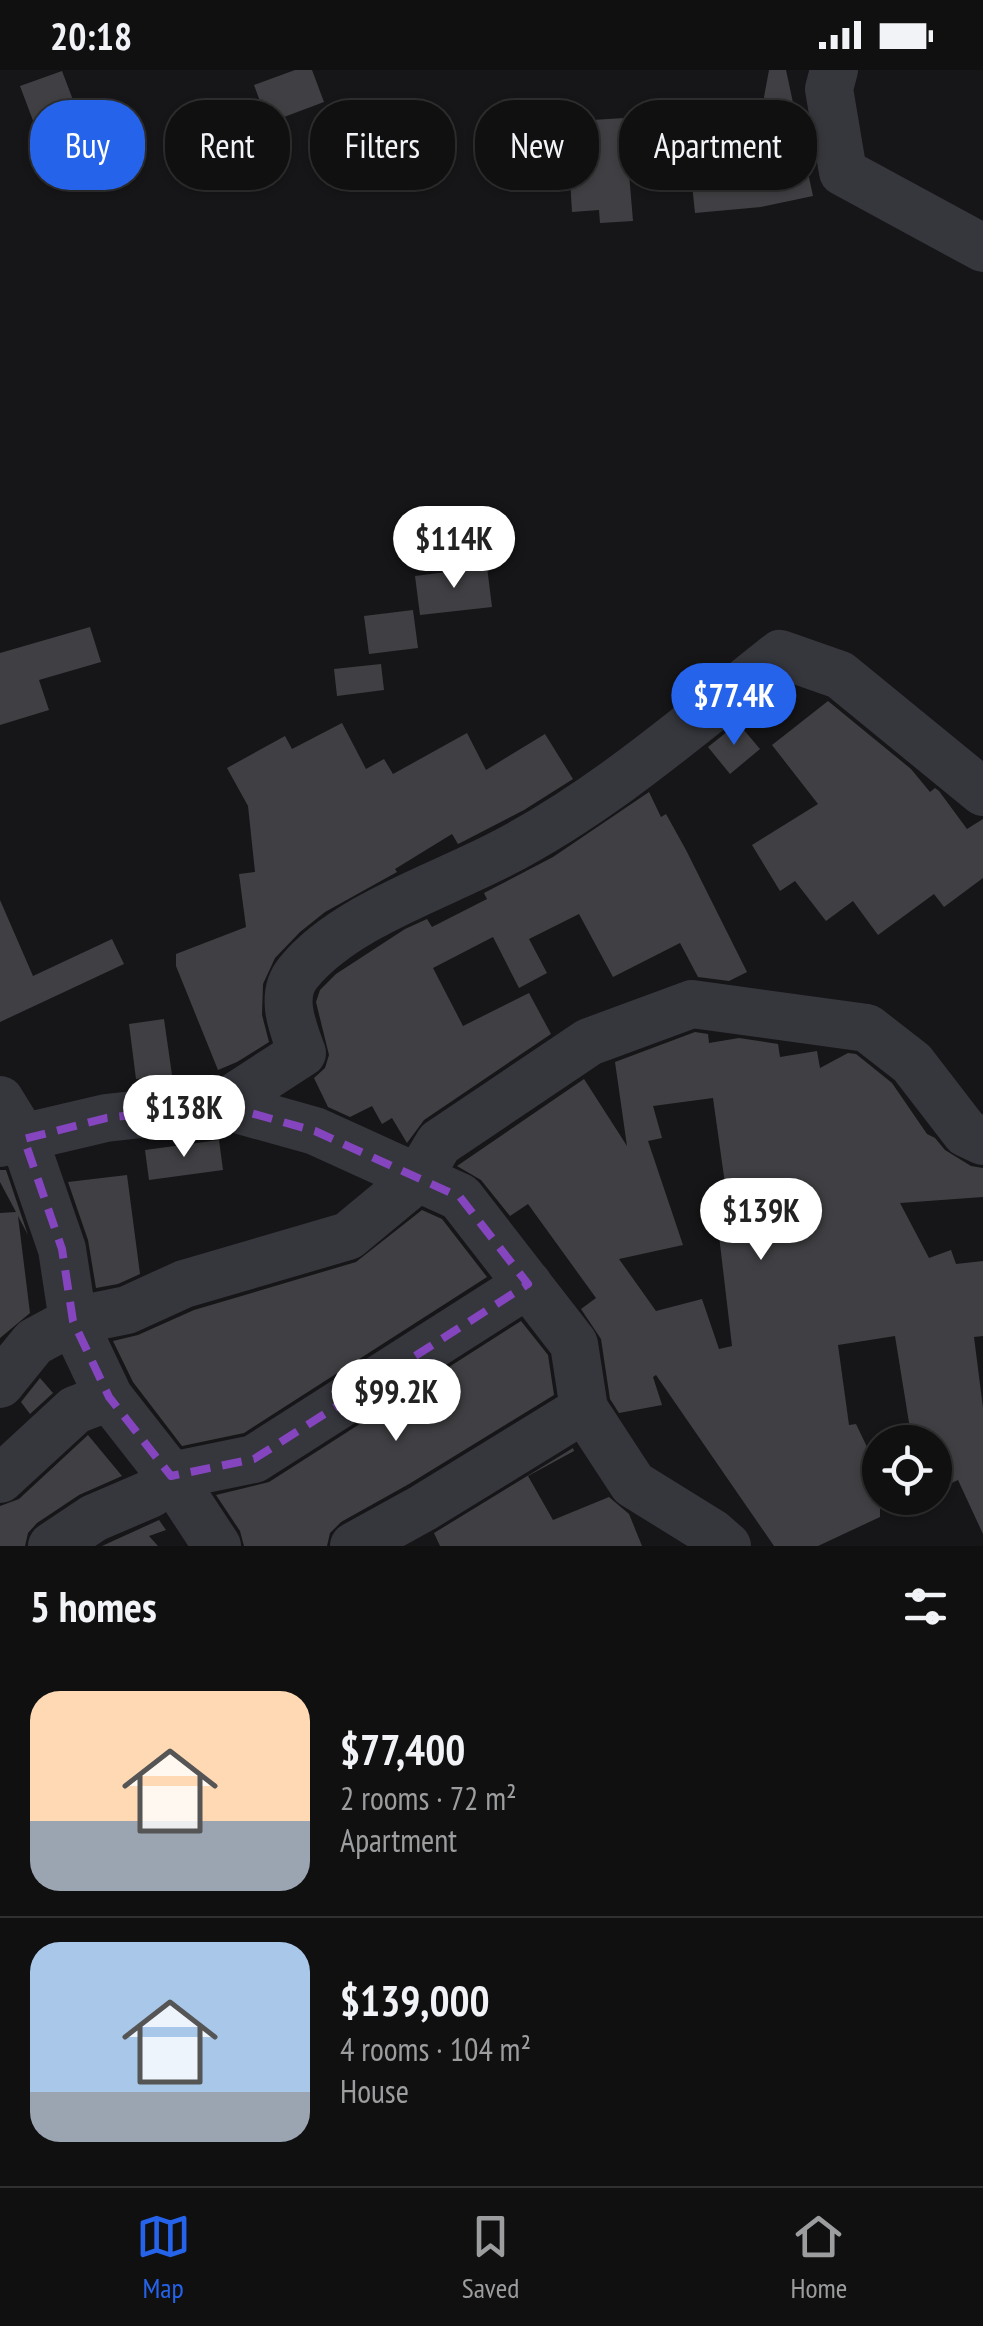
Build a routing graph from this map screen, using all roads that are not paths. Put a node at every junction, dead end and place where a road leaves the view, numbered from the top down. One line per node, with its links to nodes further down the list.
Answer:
1 (834, 70): 2 (street)
2 (983, 248)
3 (983, 792): 4 (street)
4 (222, 1105): 5 (street); 7 (street)
5 (8, 1127): 9 (street)
6 (983, 1140): 7 (street)
7 (418, 1178): 8 (street); 9 (street)
8 (528, 1284): 12 (street); 13 (street)
9 (73, 1320): 10 (street); 11 (street)
10 (0, 1384)
11 (109, 1397): 13 (street); 14 (street)
12 (584, 1410): 15 (street); 18 (street)
13 (172, 1476): 16 (street); 17 (street)
14 (0, 1478)
15 (704, 1542)
16 (52, 1546)
17 (217, 1546)
18 (354, 1546)

